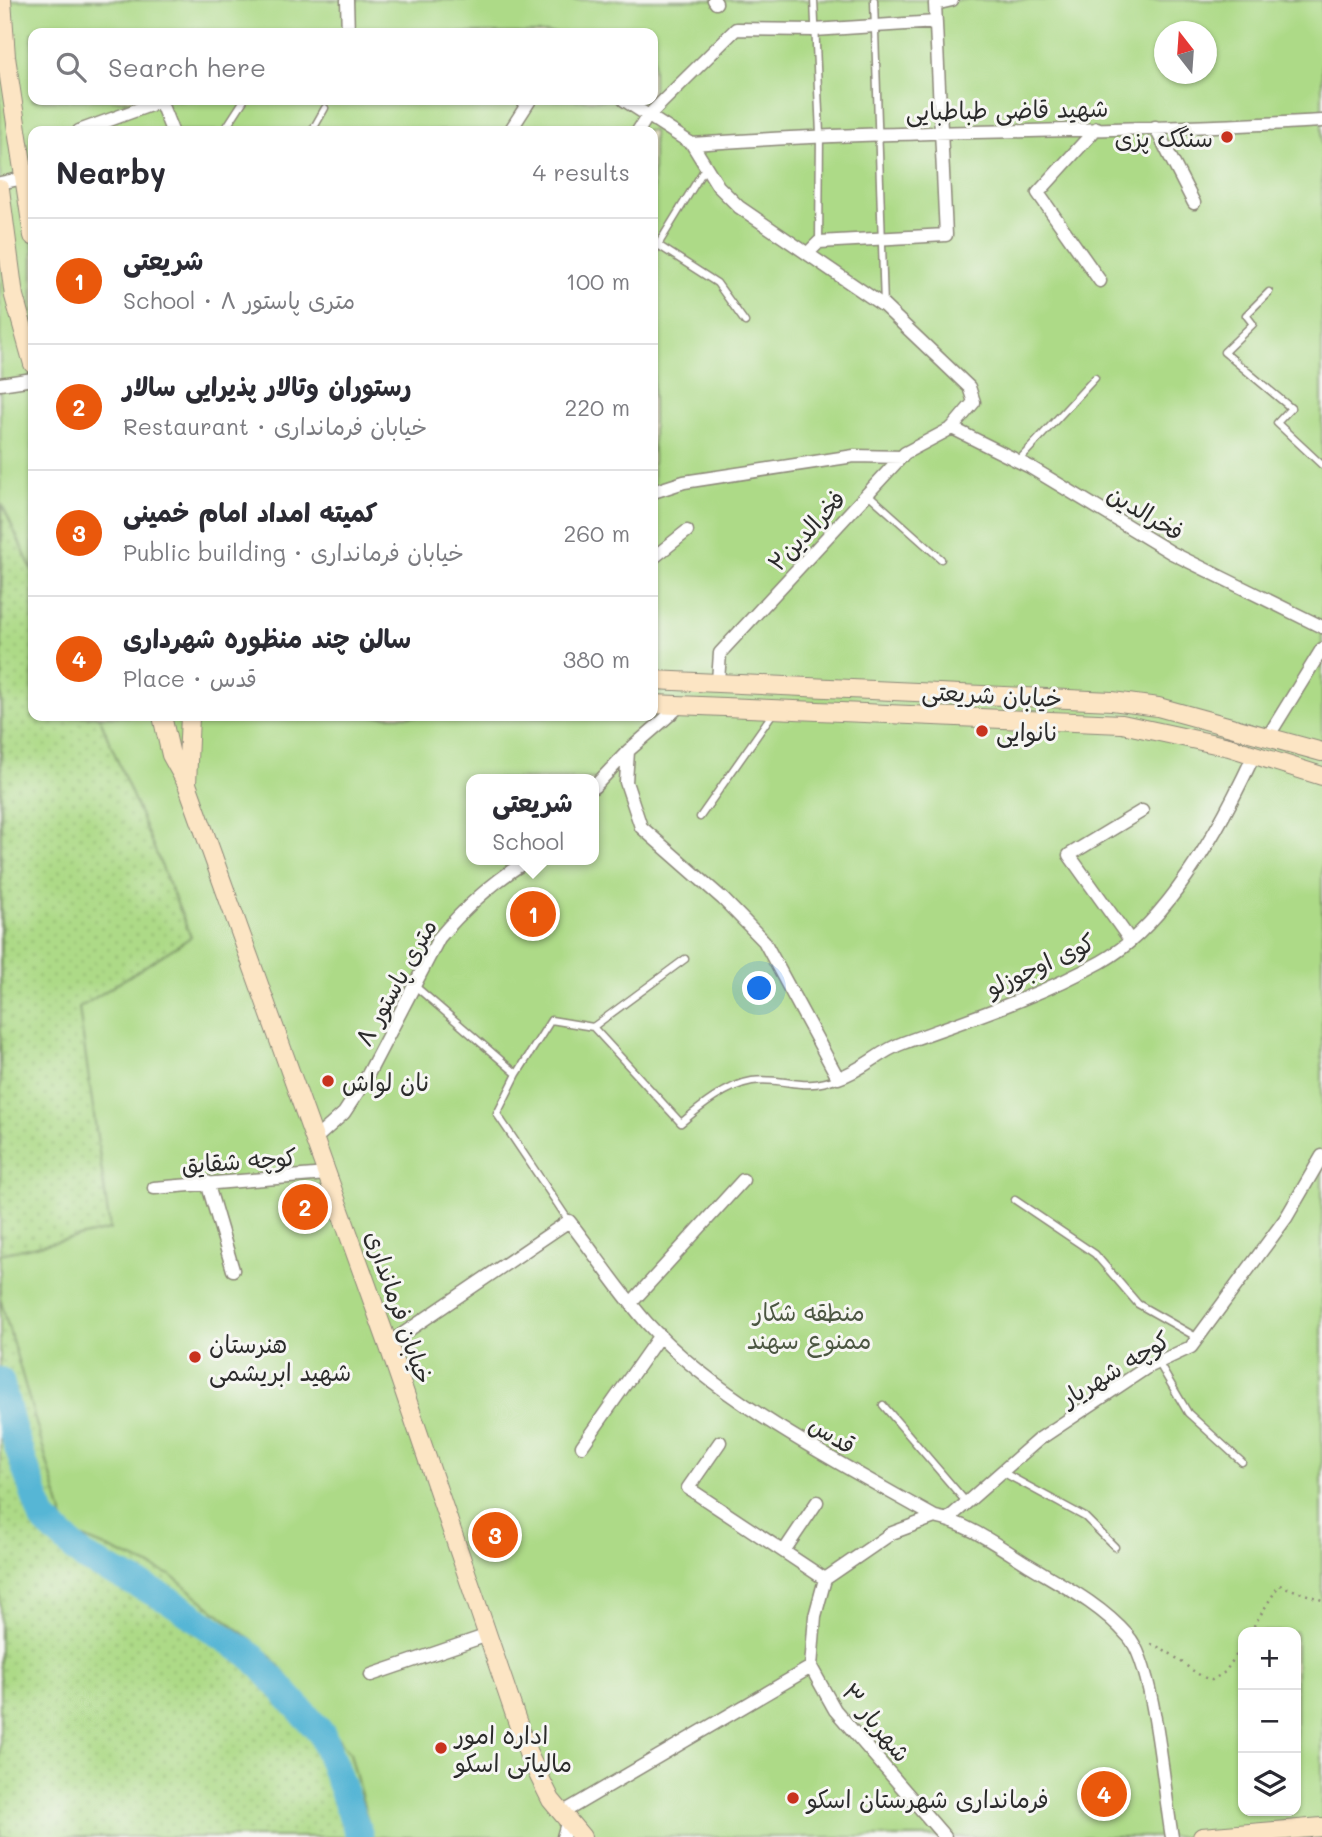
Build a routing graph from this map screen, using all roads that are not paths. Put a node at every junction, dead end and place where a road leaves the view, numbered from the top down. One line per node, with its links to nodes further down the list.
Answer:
1 (2, 0): 31 (main road)
2 (347, 0): 9 (street)
3 (814, 0): 10 (lane)
4 (874, 0): 8 (lane)
5 (951, 0): 6 (street)
6 (935, 2): 7 (street)
7 (936, 22): 8 (street); 27 (street)
8 (874, 26): 10 (street); 28 (lane)
9 (348, 28)
10 (814, 30): 17 (street); 29 (lane)
11 (151, 105): 19 (street)
12 (163, 105): 20 (street)
13 (241, 105): 21 (lane)
14 (527, 105): 23 (street)
15 (631, 105): 17 (street)
16 (326, 107): 22 (lane)
17 (647, 117): 24 (street); 30 (street)
18 (1322, 121): 25 (street, شهید قاضی طباطبایی)
19 (94, 126)
20 (170, 126)
21 (227, 126)
22 (315, 126)
23 (513, 126)
24 (641, 126)
25 (1155, 127): 26 (street, شهید قاضی طباطبایی); 36 (street)
26 (1097, 128): 27 (street, شهید قاضی طباطبایی); 42 (street)
27 (941, 131): 28 (street, شهید قاضی طباطبایی); 38 (street)
28 (879, 132): 29 (street, شهید قاضی طباطبایی); 38 (lane)
29 (820, 134): 30 (street, شهید قاضی طباطبایی); 39 (lane)
30 (692, 144): 32 (street)
31 (27, 150): 33 (main road)
32 (706, 167): 40 (lane); 41 (street)
33 (24, 178): 34 (street); 37 (main road)
34 (0, 183)
35 (0, 189): 46 (main road)
36 (1194, 203)
37 (28, 204)
38 (883, 238): 39 (street); 44 (lane)
39 (819, 242): 41 (street)
40 (658, 245): 45 (lane)
41 (809, 253): 44 (street)
42 (1100, 281)
43 (1269, 292): 53 (lane)
44 (884, 306): 50 (street)
45 (745, 322)
46 (28, 346)
47 (1095, 379): 52 (lane)
48 (28, 380): 49 (street)
49 (0, 384)
50 (952, 428): 51 (street, فخرالدین۲); 52 (street, فخرالدین)
51 (902, 457): 54 (street); 55 (street, فخرالدین۲)
52 (1018, 461): 59 (street, فخرالدین)
53 (1322, 465)
54 (658, 490)
55 (868, 494): 58 (lane); 62 (street, فخرالدین۲)
56 (687, 531): 57 (street)
57 (658, 554)
58 (941, 559)
59 (1322, 627)
60 (1322, 649): 70 (street)
61 (658, 680): 62 (main road, خیابان شریعتی)
62 (718, 681): 63 (main road, خیابان شریعتی)
63 (913, 691): 67 (main road); 70 (main road, خیابان شریعتی)
64 (658, 704): 65 (main road, خیابان شریعتی)
65 (681, 705): 66 (main road, خیابان شریعتی); 71 (street)
66 (776, 708): 67 (main road, خیابان شریعتی); 78 (lane)
67 (911, 715): 73 (main road, خیابان شریعتی)
68 (163, 721): 76 (main road, خیابان فرمانداری)
69 (190, 721): 76 (main road, خیابان فرمانداری)
70 (1269, 736): 72 (main road, خیابان شریعتی)
71 (628, 751): 75 (street); 85 (street)
72 (1322, 752)
73 (1254, 755): 74 (main road, خیابان شریعتی); 80 (street, کوی اوجوزلو)
74 (1322, 776)
75 (599, 782)
76 (187, 784): 86 (main road, خیابان فرمانداری)
77 (1142, 811): 80 (street)
78 (700, 817)
79 (520, 865): 82 (street, ۸ متری پاستور)
80 (1130, 940): 85 (street, کوی اوجوزلو)
81 (685, 959): 83 (lane)
82 (415, 986): 84 (lane); 86 (street, ۸ متری پاستور)
83 (593, 1027): 84 (lane); 85 (lane)
84 (517, 1074): 93 (lane)
85 (838, 1078)
86 (314, 1140): 88 (main road, خیابان فرمانداری)
87 (1322, 1156): 97 (street, کوچه شهریار)
88 (327, 1174): 90 (street, کوچه شقایق); 98 (main road, خیابان فرمانداری)
89 (743, 1180): 95 (street)
90 (207, 1182): 91 (street, کوچه شقایق); 94 (street)
91 (154, 1188)
92 (1014, 1200): 97 (lane)
93 (569, 1221): 95 (street, قدس); 98 (street)
94 (233, 1270)
95 (632, 1303): 96 (street, قدس)
96 (660, 1335): 102 (street); 107 (street, قدس)
97 (1198, 1338): 99 (street, کوچه شهریار)
98 (387, 1344): 111 (main road, خیابان فرمانداری)
99 (1158, 1362): 103 (lane); 104 (street, کوچه شهریار)
100 (883, 1405): 106 (lane)
101 (720, 1442): 109 (street)
102 (582, 1446)
103 (1242, 1462)
104 (1004, 1473): 106 (street, کوچه شهریار); 108 (lane)
105 (817, 1502): 109 (street)
106 (967, 1503): 107 (street, کوچه شهریار)
107 (942, 1518): 110 (street); 118 (street, قدس)
108 (1115, 1547)
109 (784, 1551): 110 (street)
110 (825, 1579): 112 (street)
111 (488, 1635): 113 (street); 114 (main road, خیابان فرمانداری)
112 (811, 1667): 114 (street); 117 (street, شهریار ۳)
113 (371, 1675)
114 (564, 1823): 116 (main road, خیابان فرمانداری)
115 (1322, 1827): 119 (main road)
116 (582, 1837)
117 (945, 1837)
118 (1172, 1837)
119 (1202, 1837)

